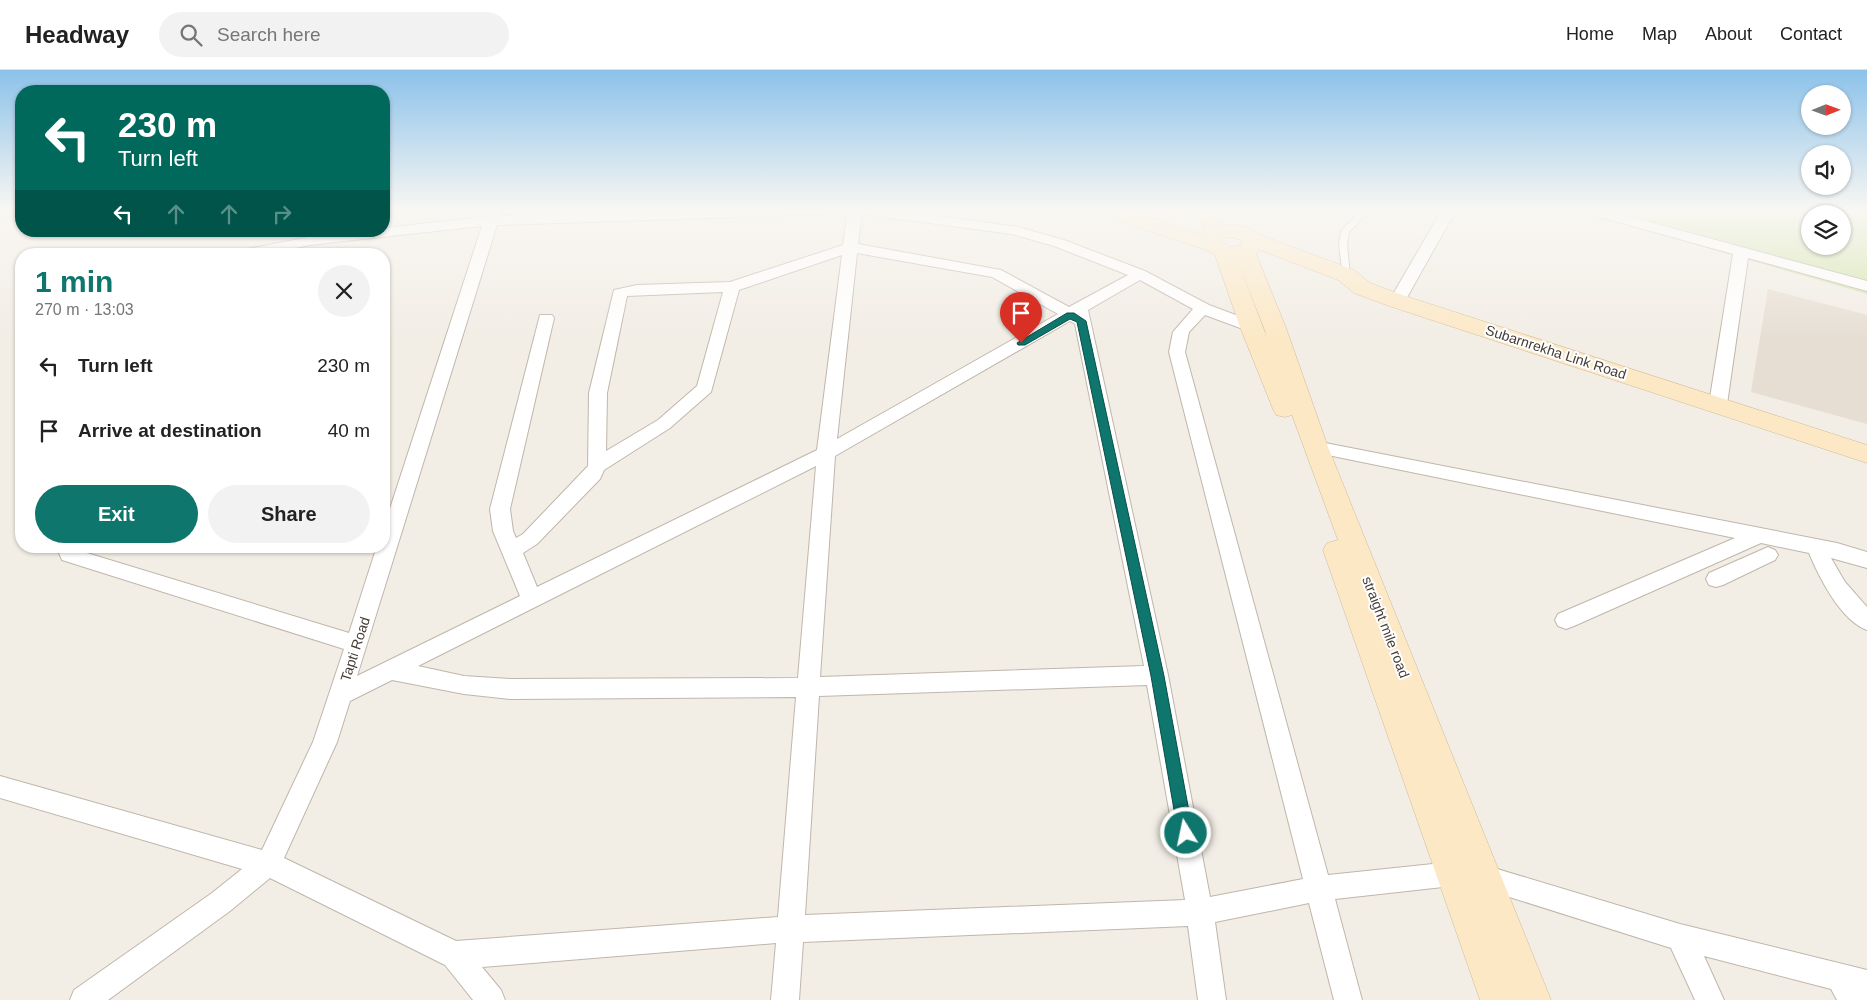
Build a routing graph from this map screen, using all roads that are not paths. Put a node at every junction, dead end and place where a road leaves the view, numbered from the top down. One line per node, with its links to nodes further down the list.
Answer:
1 (481, 253): 28 (street, Tapti Road)
2 (832, 253): 16 (street)
3 (850, 253): 24 (street)
4 (887, 253): 19 (street)
5 (1086, 253): 13 (street)
6 (1233, 253): 21 (street, straight mile road)
7 (1235, 253): 23 (street, straight mile road)
8 (1251, 253): 14 (street, Subarnrekha Link Road)
9 (1345, 253): 14 (lane)
10 (1424, 253): 17 (street)
11 (1741, 253): 22 (street)
12 (1750, 253): 15 (street)
13 (1140, 274): 18 (street); 19 (street)
14 (1354, 282): 17 (street, Subarnrekha Link Road)
15 (1867, 286)
16 (732, 287): 26 (street); 26 (street)
17 (1397, 301): 22 (street, Subarnrekha Link Road)
18 (1203, 308): 21 (street); 48 (street)
19 (1077, 316): 24 (street); 41 (street)
20 (546, 318): 30 (street)
21 (1251, 327): 46 (street, straight mile road)
22 (1718, 404): 25 (street, Subarnrekha Link Road)
23 (1315, 447): 27 (street); 47 (street, straight mile road)
24 (826, 452): 36 (street); 42 (street)
25 (1867, 454)
26 (597, 466): 30 (street)
27 (1759, 536): 29 (street); 37 (street)
28 (390, 540)
29 (1817, 547): 34 (street); 38 (street)
30 (512, 551): 36 (street)
31 (68, 553): 39 (street)
32 (386, 553): 39 (street, Tapti Road)
33 (1768, 555): 35 (street)
34 (1867, 560)
35 (1716, 579)
36 (532, 599): 40 (street)
37 (1566, 620)
38 (1867, 621)
39 (357, 644): 43 (street, Tapti Road)
40 (391, 670): 42 (street); 43 (street)
41 (1157, 676): 42 (street); 49 (street)
42 (808, 687): 50 (street)
43 (340, 695): 45 (street, Tapti Road)
44 (0, 787): 45 (street)
45 (268, 864): 52 (street); 55 (street, Tapti Road)
46 (1452, 874): 47 (street); 48 (street); 60 (street, straight mile road)
47 (1484, 877): 51 (street); 61 (street, straight mile road)
48 (1320, 888): 49 (street); 59 (street)
49 (1200, 912): 50 (street); 58 (street)
50 (790, 928): 52 (street); 57 (street)
51 (1680, 937): 54 (street); 62 (street)
52 (455, 955): 56 (street)
53 (1867, 984): 54 (street)
54 (1847, 989)
55 (84, 1000)
56 (491, 1000)
57 (785, 1000)
58 (1212, 1000)
59 (1348, 1000)
60 (1499, 1000)
61 (1532, 1000)
62 (1710, 1000)

